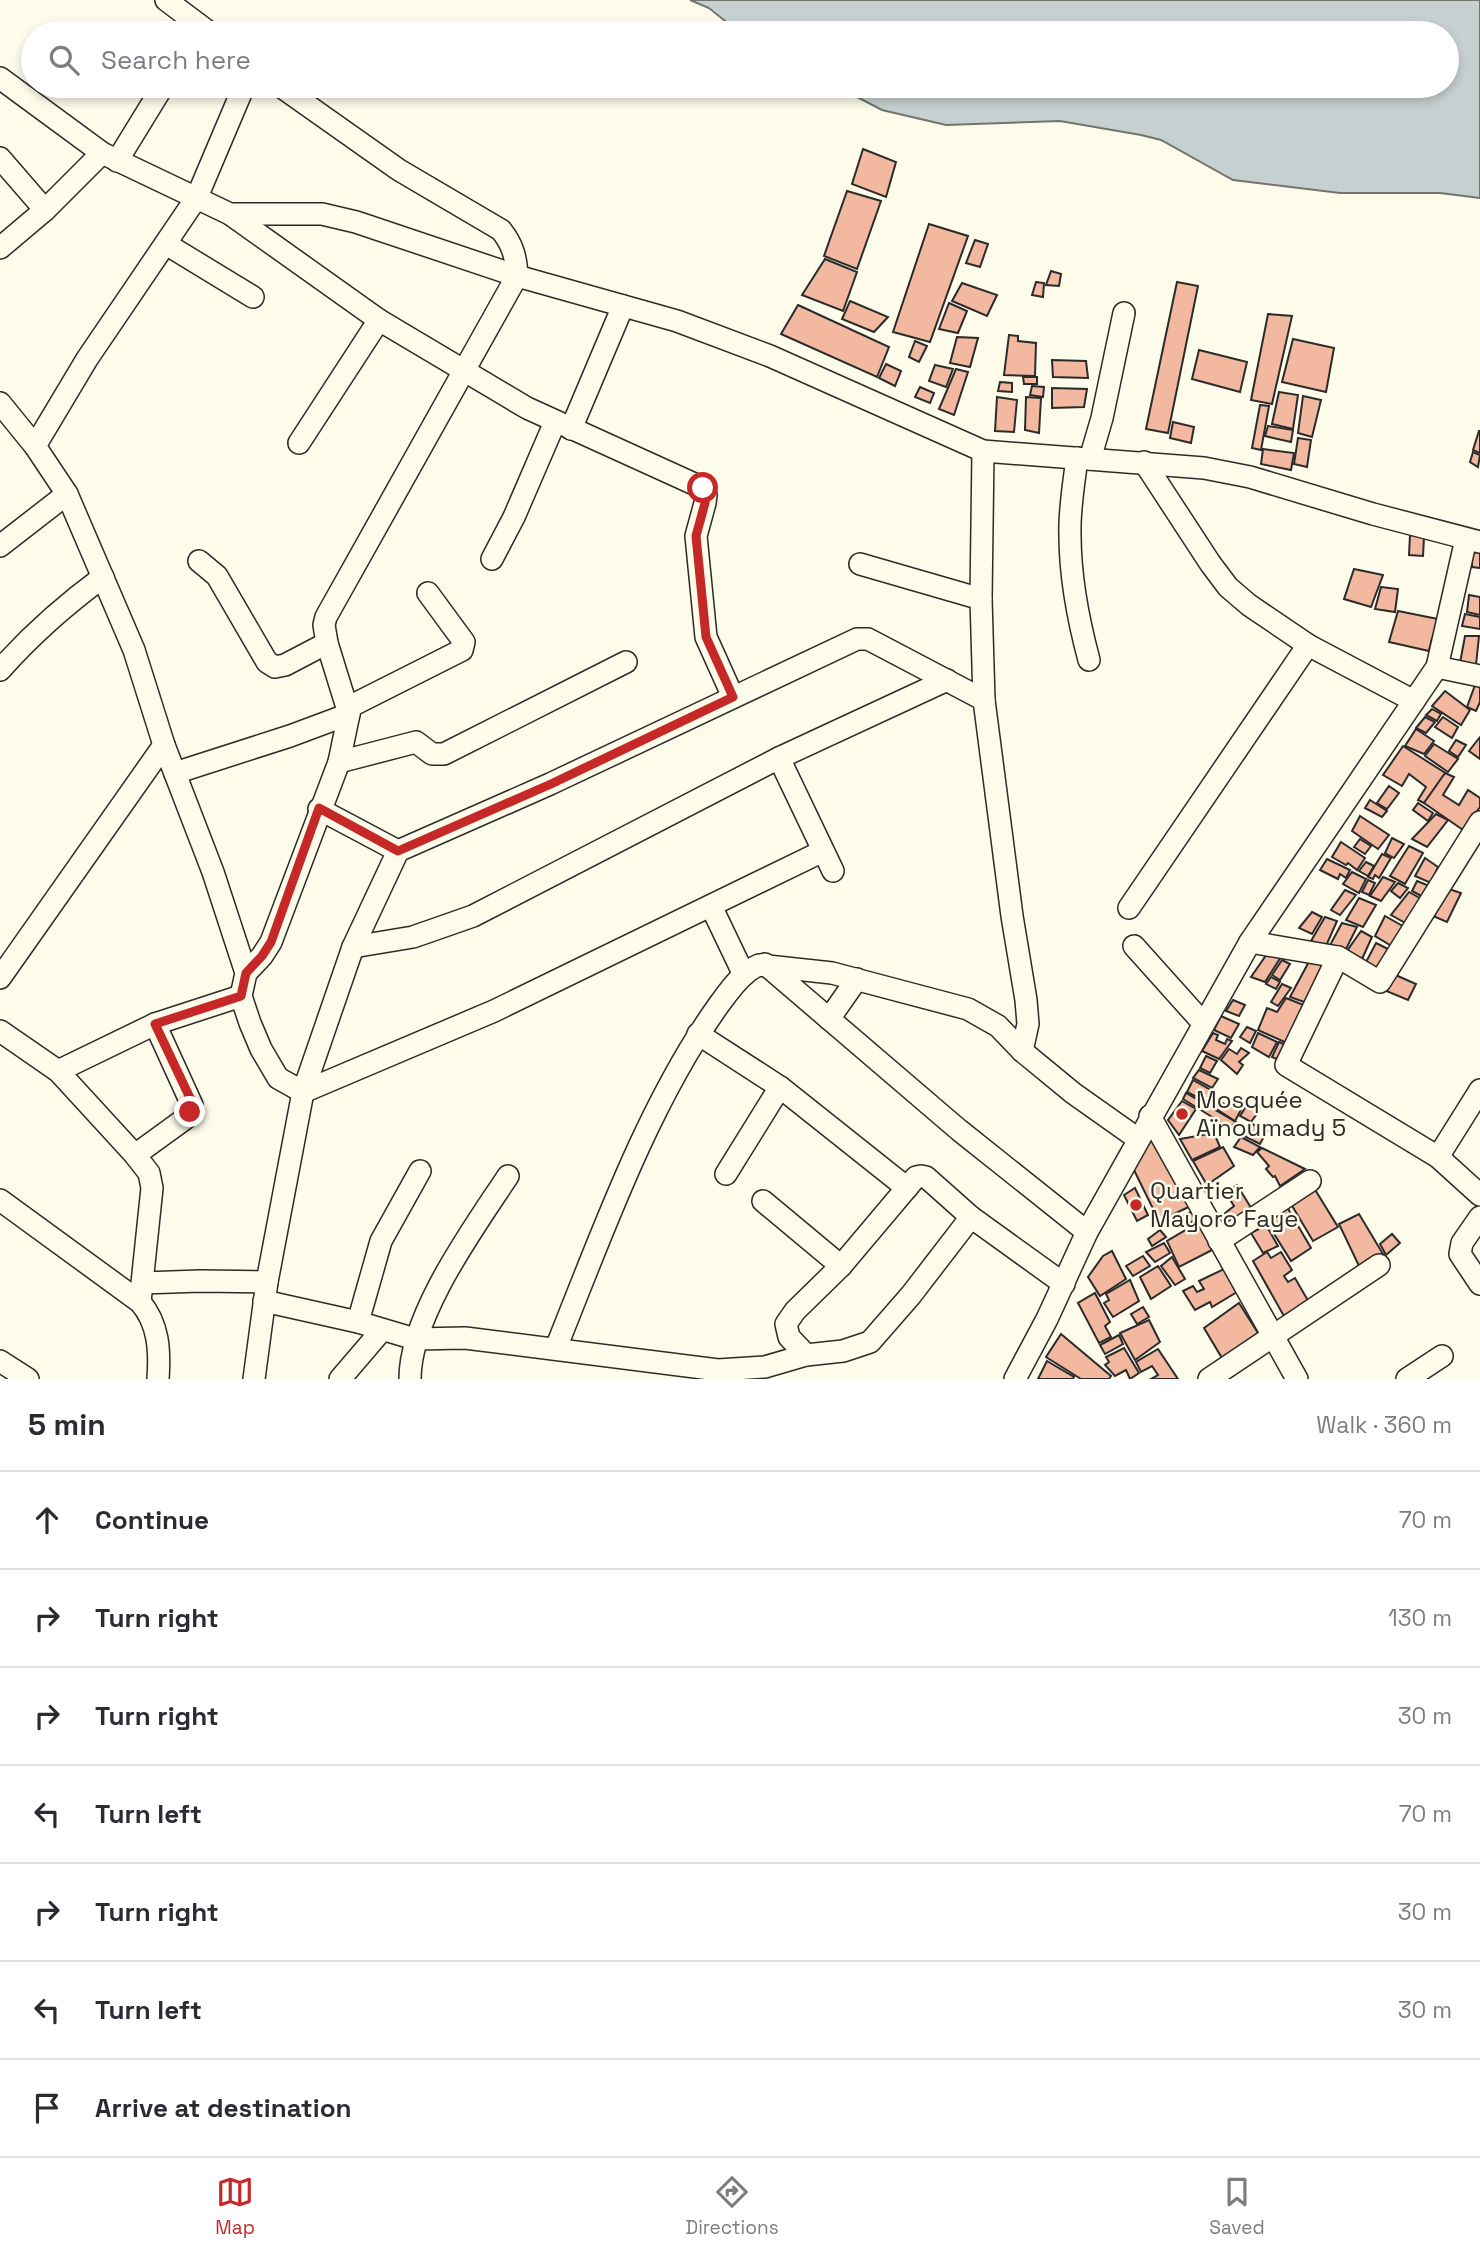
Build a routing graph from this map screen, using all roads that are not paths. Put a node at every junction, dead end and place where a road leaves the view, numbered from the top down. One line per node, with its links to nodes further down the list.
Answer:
1 (166, 0): 2 (street)
2 (190, 21)
3 (0, 78): 4 (street)
4 (21, 93)
5 (28, 98): 9 (street)
6 (154, 98): 9 (street)
7 (239, 98): 11 (street)
8 (297, 98): 16 (street)
9 (110, 157): 11 (street); 12 (street)
10 (0, 158): 12 (street)
11 (197, 197): 13 (street); 14 (street)
12 (45, 210): 15 (street)
13 (230, 214): 16 (street); 20 (street)
14 (166, 244): 17 (street); 25 (street)
15 (0, 248)
16 (517, 276): 18 (street); 21 (street)
17 (253, 297)
18 (623, 306): 23 (street); 26 (street)
19 (1124, 313): 27 (street)
20 (379, 320): 21 (street); 24 (street)
21 (464, 372): 23 (street); 38 (street)
22 (2, 409): 25 (street)
23 (563, 425): 32 (street); 46 (street)
24 (299, 443)
25 (35, 446): 29 (street)
26 (983, 450): 27 (street); 37 (street)
27 (1083, 458): 28 (street); 40 (street)
28 (1144, 462): 30 (street); 39 (street)
29 (67, 494): 31 (street); 35 (street)
30 (1473, 540): 42 (street)
31 (0, 546)
32 (492, 559)
33 (199, 562): 38 (street)
34 (860, 564): 37 (street)
35 (103, 577): 43 (street); 50 (street)
36 (428, 593): 49 (street)
37 (981, 599): 47 (street)
38 (327, 643): 49 (street)
39 (1308, 645): 48 (street); 61 (street)
40 (1089, 660)
41 (626, 663): 52 (street)
42 (1437, 667): 44 (street); 48 (street)
43 (0, 670)
44 (1480, 676)
45 (947, 680): 46 (street); 47 (street); 51 (street)
46 (733, 697): 56 (street)
47 (984, 700): 77 (street)
48 (1414, 701): 62 (street)
49 (348, 711): 52 (street); 53 (street)
50 (164, 745): 53 (street); 69 (street)
51 (779, 758): 57 (street); 64 (street)
52 (339, 762): 54 (street)
53 (175, 774): 67 (street)
54 (319, 808): 56 (street); 67 (street)
55 (1480, 822): 58 (street)
56 (398, 851): 64 (street)
57 (823, 851): 59 (street); 60 (street)
58 (1472, 853): 65 (street)
59 (833, 871)
60 (711, 906): 68 (street); 81 (street)
61 (1129, 908)
62 (1250, 942): 65 (street); 73 (street)
63 (1135, 946): 73 (street)
64 (353, 947): 81 (street)
65 (1338, 957): 85 (street)
66 (765, 964): 68 (street); 70 (street); 72 (street)
67 (246, 973): 71 (street)
68 (744, 975): 76 (street)
69 (0, 978)
70 (857, 979): 72 (street); 77 (street)
71 (241, 996): 74 (street); 81 (street)
72 (829, 1018): 96 (street)
73 (1203, 1023): 82 (street)
74 (155, 1024): 78 (street); 84 (street)
75 (0, 1031): 78 (street)
76 (698, 1034): 79 (street); 108 (street)
77 (1022, 1051): 83 (street)
78 (58, 1071): 84 (street)
79 (780, 1087): 87 (street); 90 (street)
80 (1480, 1090): 85 (street)
81 (303, 1092): 102 (street)
82 (1150, 1116): 83 (street); 97 (street)
83 (1138, 1139): 96 (street)
84 (135, 1155): 103 (street)
85 (1438, 1157): 91 (street)
86 (420, 1171): 104 (street)
87 (726, 1174)
88 (508, 1176): 107 (street)
89 (1310, 1181): 97 (street)
90 (907, 1188): 94 (street); 99 (street)
91 (1480, 1195)
92 (0, 1200): 103 (street)
93 (763, 1201): 99 (street)
94 (971, 1217): 100 (street); 109 (street)
95 (1480, 1217): 101 (street)
96 (1087, 1231): 100 (street)
97 (1219, 1241): 106 (street)
98 (1379, 1265): 106 (street)
99 (841, 1266): 109 (street)
100 (1064, 1284): 117 (street)
101 (1480, 1284)
102 (266, 1292): 103 (street); 104 (street); 114 (street)
103 (141, 1293): 113 (street)
104 (358, 1322): 105 (street)
105 (382, 1330): 107 (street); 115 (street)
106 (1272, 1337): 118 (street); 119 (street)
107 (415, 1339): 108 (street); 116 (street)
108 (556, 1348): 109 (street)
109 (806, 1355)
110 (1442, 1356): 120 (street)
111 (0, 1361): 112 (street)
112 (28, 1379)
113 (158, 1379)
114 (254, 1379)
115 (340, 1379)
116 (410, 1379)
117 (1015, 1379)
118 (1209, 1379)
119 (1297, 1379)
120 (1407, 1379)

